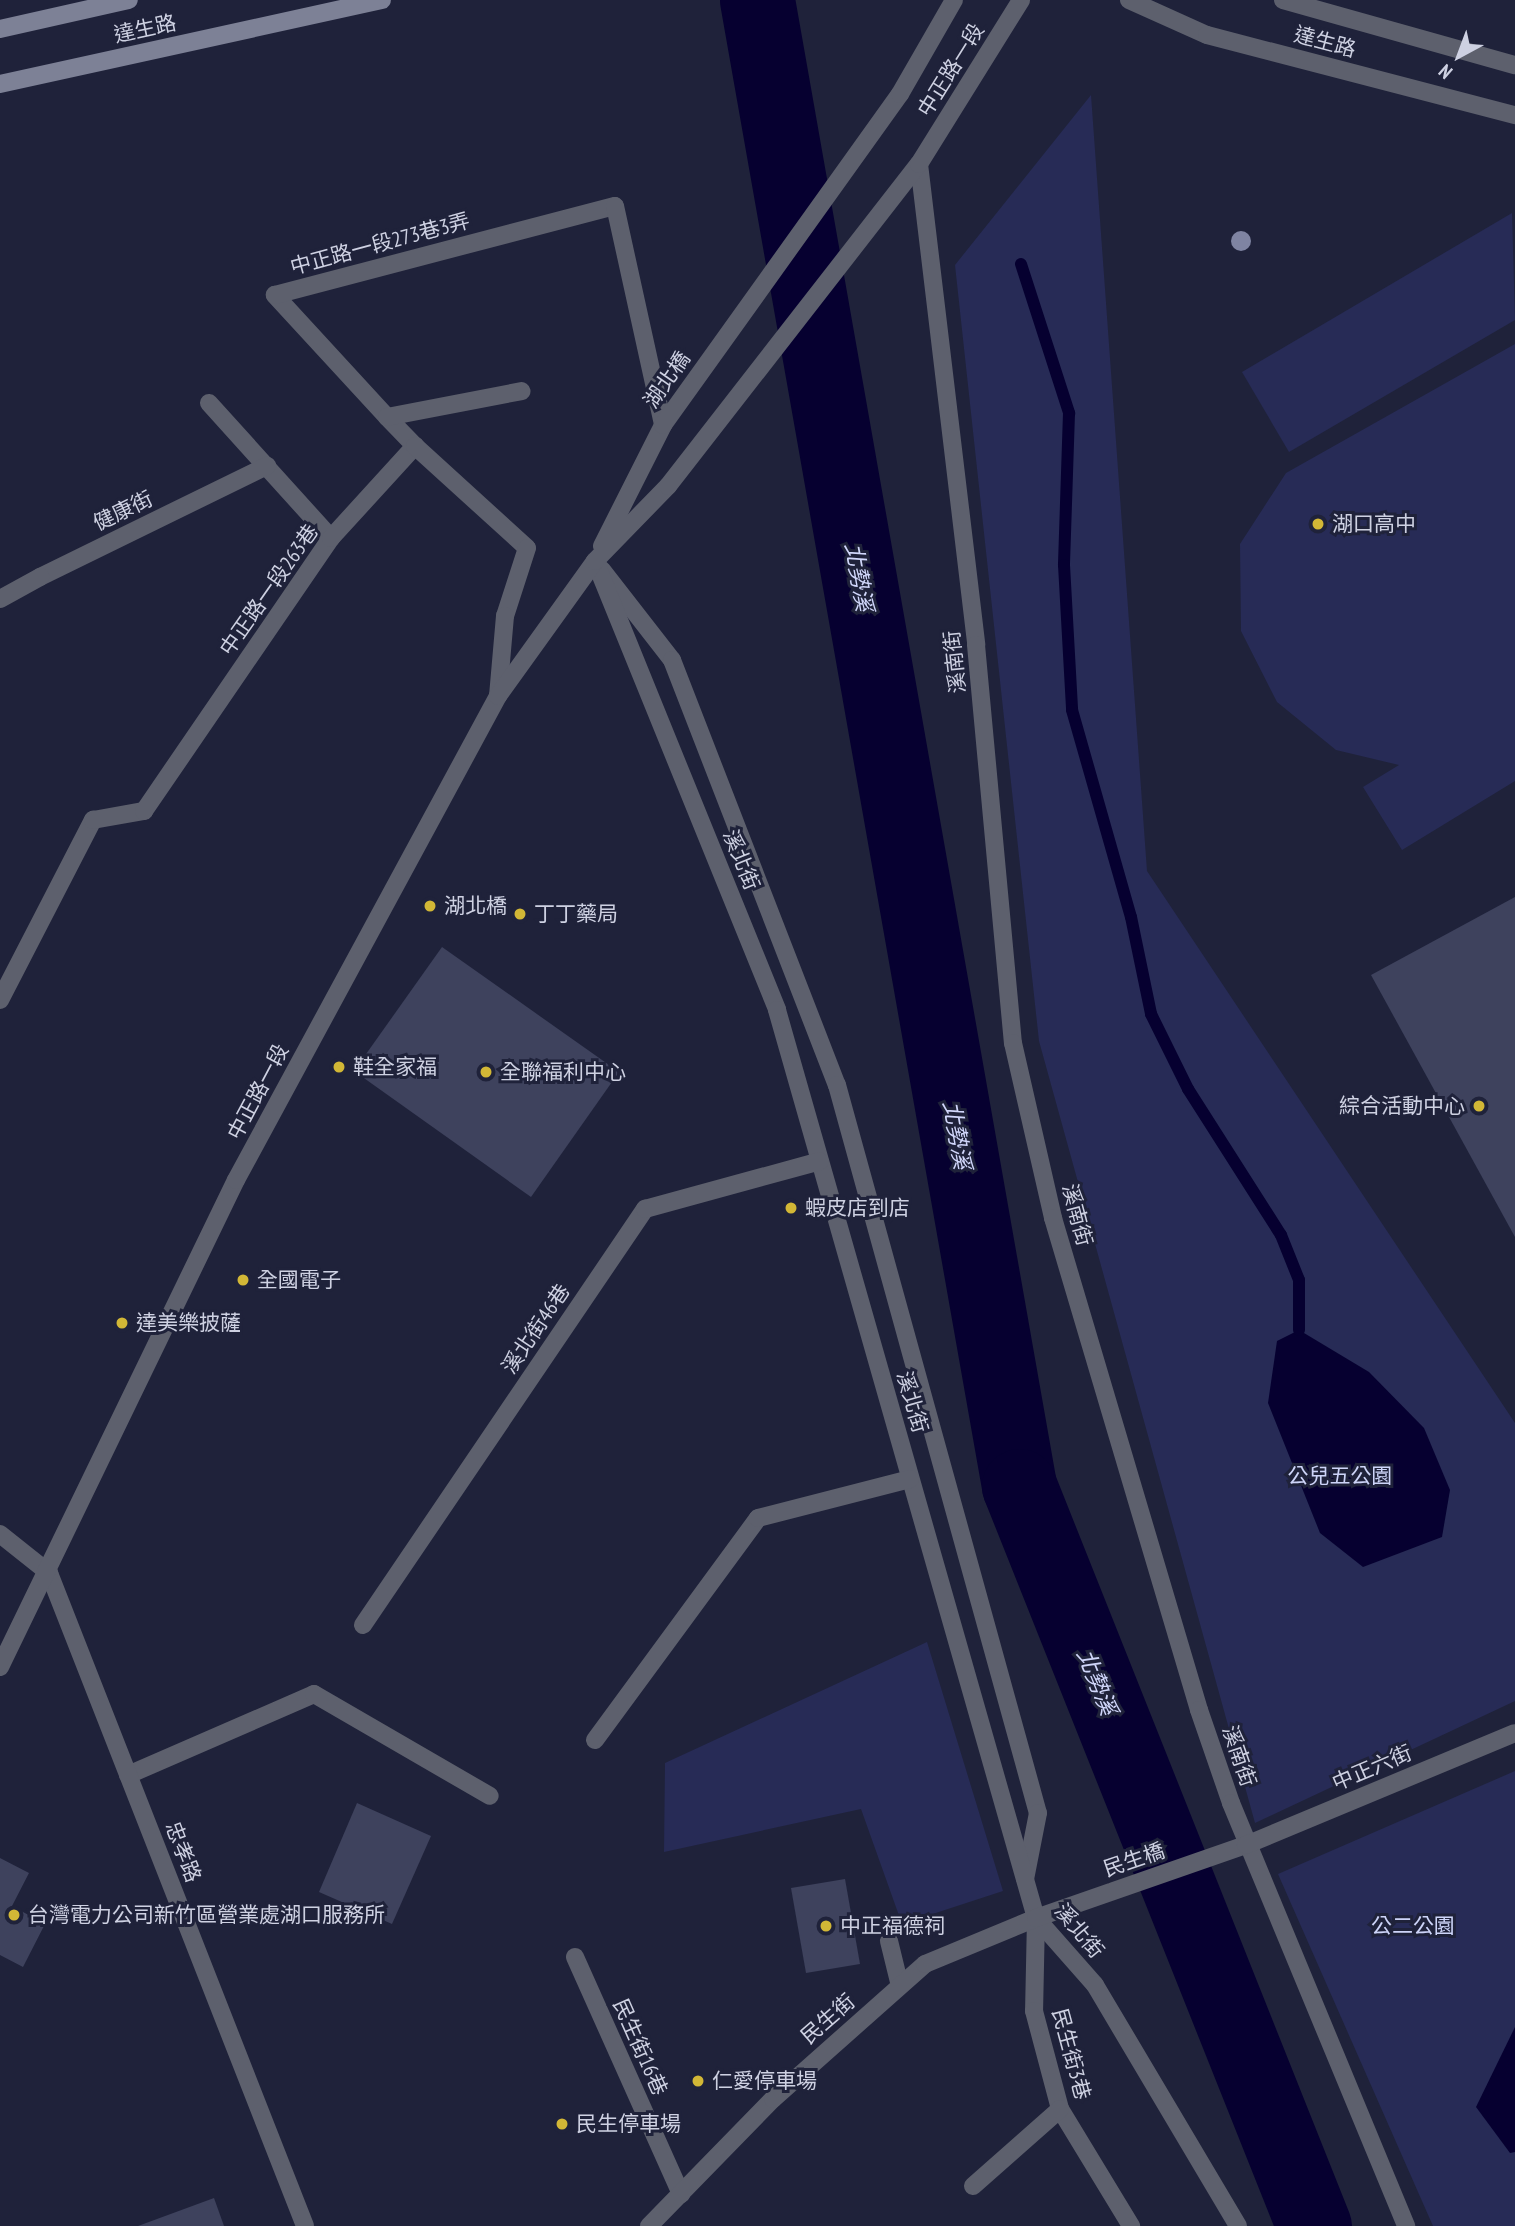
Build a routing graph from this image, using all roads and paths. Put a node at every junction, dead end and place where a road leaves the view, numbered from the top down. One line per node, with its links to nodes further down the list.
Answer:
1 (129, 0): 7 (main road, 達生路)
2 (382, 0): 9 (main road, 達生路)
3 (954, 0): 10 (street, 中正路一段)
4 (1021, 0): 12 (street, 中正路一段)
5 (1129, 0): 11 (street, 達生路)
6 (1283, 0): 8 (street, 達生路)
7 (0, 29)
8 (1515, 65)
9 (0, 84)
10 (900, 94): 16 (street, 湖北橋)
11 (1515, 115)
12 (919, 164): 20 (street); 34 (street, 溪南街)
13 (523, 391): 15 (street)
14 (209, 403): 18 (street)
15 (387, 417): 16 (street, 中正路一段273巷3弄); 17 (street)
16 (663, 425): 20 (street, 湖北橋)
17 (415, 446): 19 (street, 中正路一段263巷); 22 (street)
18 (267, 466): 19 (street); 21 (street, 健康街)
19 (331, 538): 23 (street, 中正路一段263巷)
20 (595, 561): 22 (street, 中正路一段); 24 (street, 溪北街); 35 (street)
21 (0, 599)
22 (498, 696): 27 (street, 中正路一段)
23 (0, 1000)
24 (820, 1161): 25 (street, 溪北街); 28 (street, 溪北街46巷)
25 (910, 1479): 31 (street); 35 (street, 溪北街)
26 (0, 1534): 27 (street)
27 (49, 1573): 29 (street, 中正路一段); 32 (street, 忠孝路)
28 (363, 1625)
29 (0, 1667)
30 (1515, 1733): 34 (street, 中正六街)
31 (595, 1740)
32 (128, 1775): 33 (street); 43 (street, 忠孝路)
33 (490, 1796)
34 (1246, 1845): 36 (street, 民生橋); 47 (street, 溪南街)
35 (1025, 1880): 36 (street, 溪北街)
36 (1036, 1918): 39 (street, 民生街); 40 (street, 民生街3巷); 46 (street, 溪北街)
37 (888, 1941): 39 (street)
38 (575, 1956): 42 (street, 民生街16巷)
39 (900, 1986): 42 (street, 民生街)
40 (1060, 2109): 41 (street); 45 (street, 民生街3巷)
41 (973, 2186)
42 (681, 2194): 44 (street, 民生街)
43 (305, 2226)
44 (649, 2226)
45 (1131, 2226)
46 (1238, 2226)
47 (1406, 2226)

